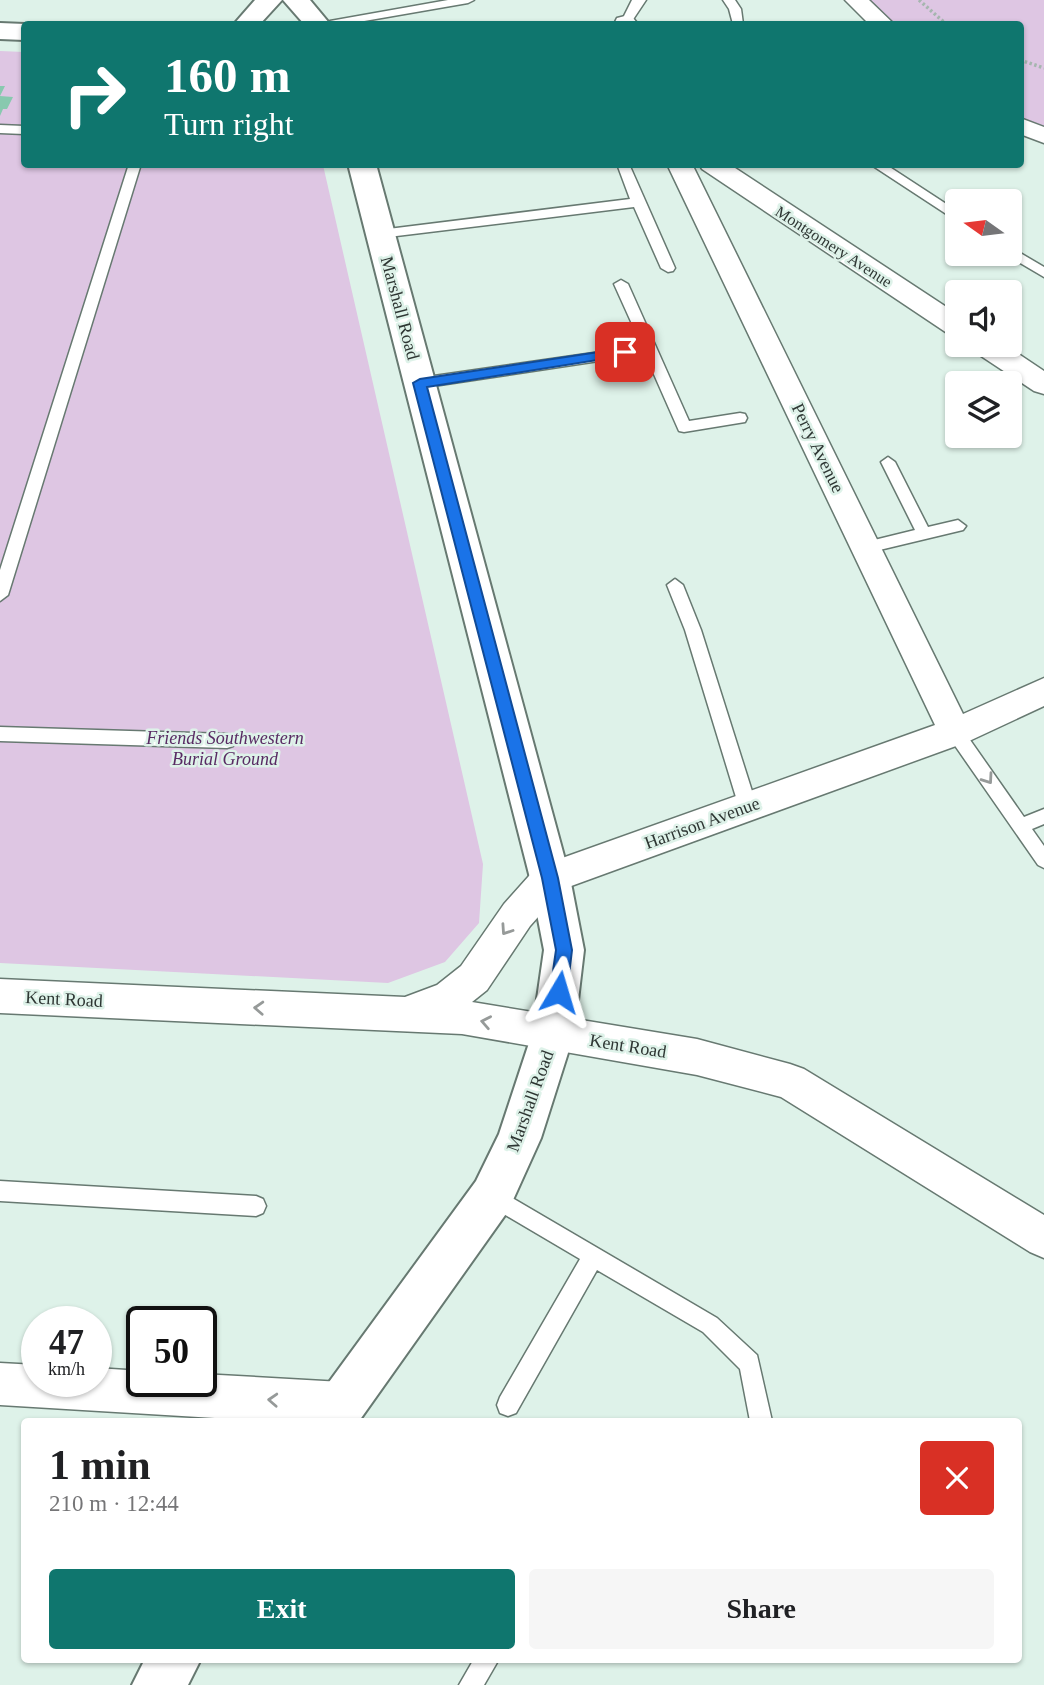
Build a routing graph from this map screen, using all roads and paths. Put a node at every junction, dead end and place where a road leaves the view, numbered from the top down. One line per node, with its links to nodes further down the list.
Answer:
1 (269, 0): 9 (main road)
2 (296, 0): 10 (main road)
3 (324, 0): 11 (main road)
4 (468, 0): 12 (lane)
5 (640, 0): 13 (lane)
6 (729, 0): 14 (lane)
7 (856, 0): 15 (street)
8 (919, 0): 16 (path)
9 (249, 21)
10 (315, 21)
11 (319, 21)
12 (347, 21)
13 (626, 21)
14 (736, 21)
15 (879, 21)
16 (944, 21)
17 (0, 31): 18 (main road)
18 (21, 32)
19 (1024, 61): 20 (path)
20 (1044, 68)
21 (1024, 127): 24 (street)
22 (0, 129): 23 (lane)
23 (21, 130)
24 (1044, 136)
25 (134, 168): 49 (lane)
26 (363, 168): 33 (main road, Marshall Road)
27 (625, 168): 31 (lane)
28 (681, 168): 47 (street, Perry Avenue)
29 (717, 168): 38 (street, Montgomery Avenue)
30 (882, 168): 32 (lane)
31 (638, 202): 33 (lane); 35 (lane)
32 (945, 209)
33 (380, 234): 41 (main road, Marshall Road)
34 (1022, 259): 36 (lane)
35 (668, 268)
36 (1044, 273)
37 (621, 284): 39 (lane)
38 (945, 319)
39 (650, 349): 41 (lane); 43 (lane)
40 (1003, 357): 42 (street)
41 (420, 383): 58 (main road, Marshall Road)
42 (1044, 384)
43 (740, 418)
44 (888, 462): 46 (lane)
45 (958, 526): 46 (lane)
46 (924, 534): 47 (lane)
47 (867, 547): 51 (street, Perry Avenue)
48 (675, 585): 54 (lane)
49 (0, 595)
50 (1041, 695): 51 (street, Harrison Avenue)
51 (955, 732): 54 (street, Harrison Avenue); 56 (lane, one-way to 56)
52 (0, 734): 53 (lane)
53 (227, 741)
54 (748, 807): 58 (street, Harrison Avenue)
55 (1044, 816): 56 (lane)
56 (1021, 827): 57 (lane)
57 (1044, 860)
58 (550, 878): 60 (street, Harrison Avenue, one-way to 60); 61 (main road, Marshall Road)
59 (0, 996): 60 (street, Kent Road, one-way to 59)
60 (404, 1014): 61 (street, Kent Road, one-way to 60)
61 (553, 1034): 63 (main road, Marshall Road); 65 (street, Kent Road)
62 (0, 1191): 64 (lane)
63 (492, 1196): 66 (lane); 69 (main road, Marshall Road)
64 (256, 1206)
65 (1044, 1238)
66 (594, 1255): 68 (lane); 70 (lane)
67 (0, 1384): 69 (street, one-way to 67)
68 (508, 1405)
69 (345, 1415)
70 (760, 1418)
71 (172, 1663): 73 (main road)
72 (485, 1663): 74 (lane)
73 (158, 1685)
74 (471, 1685)

